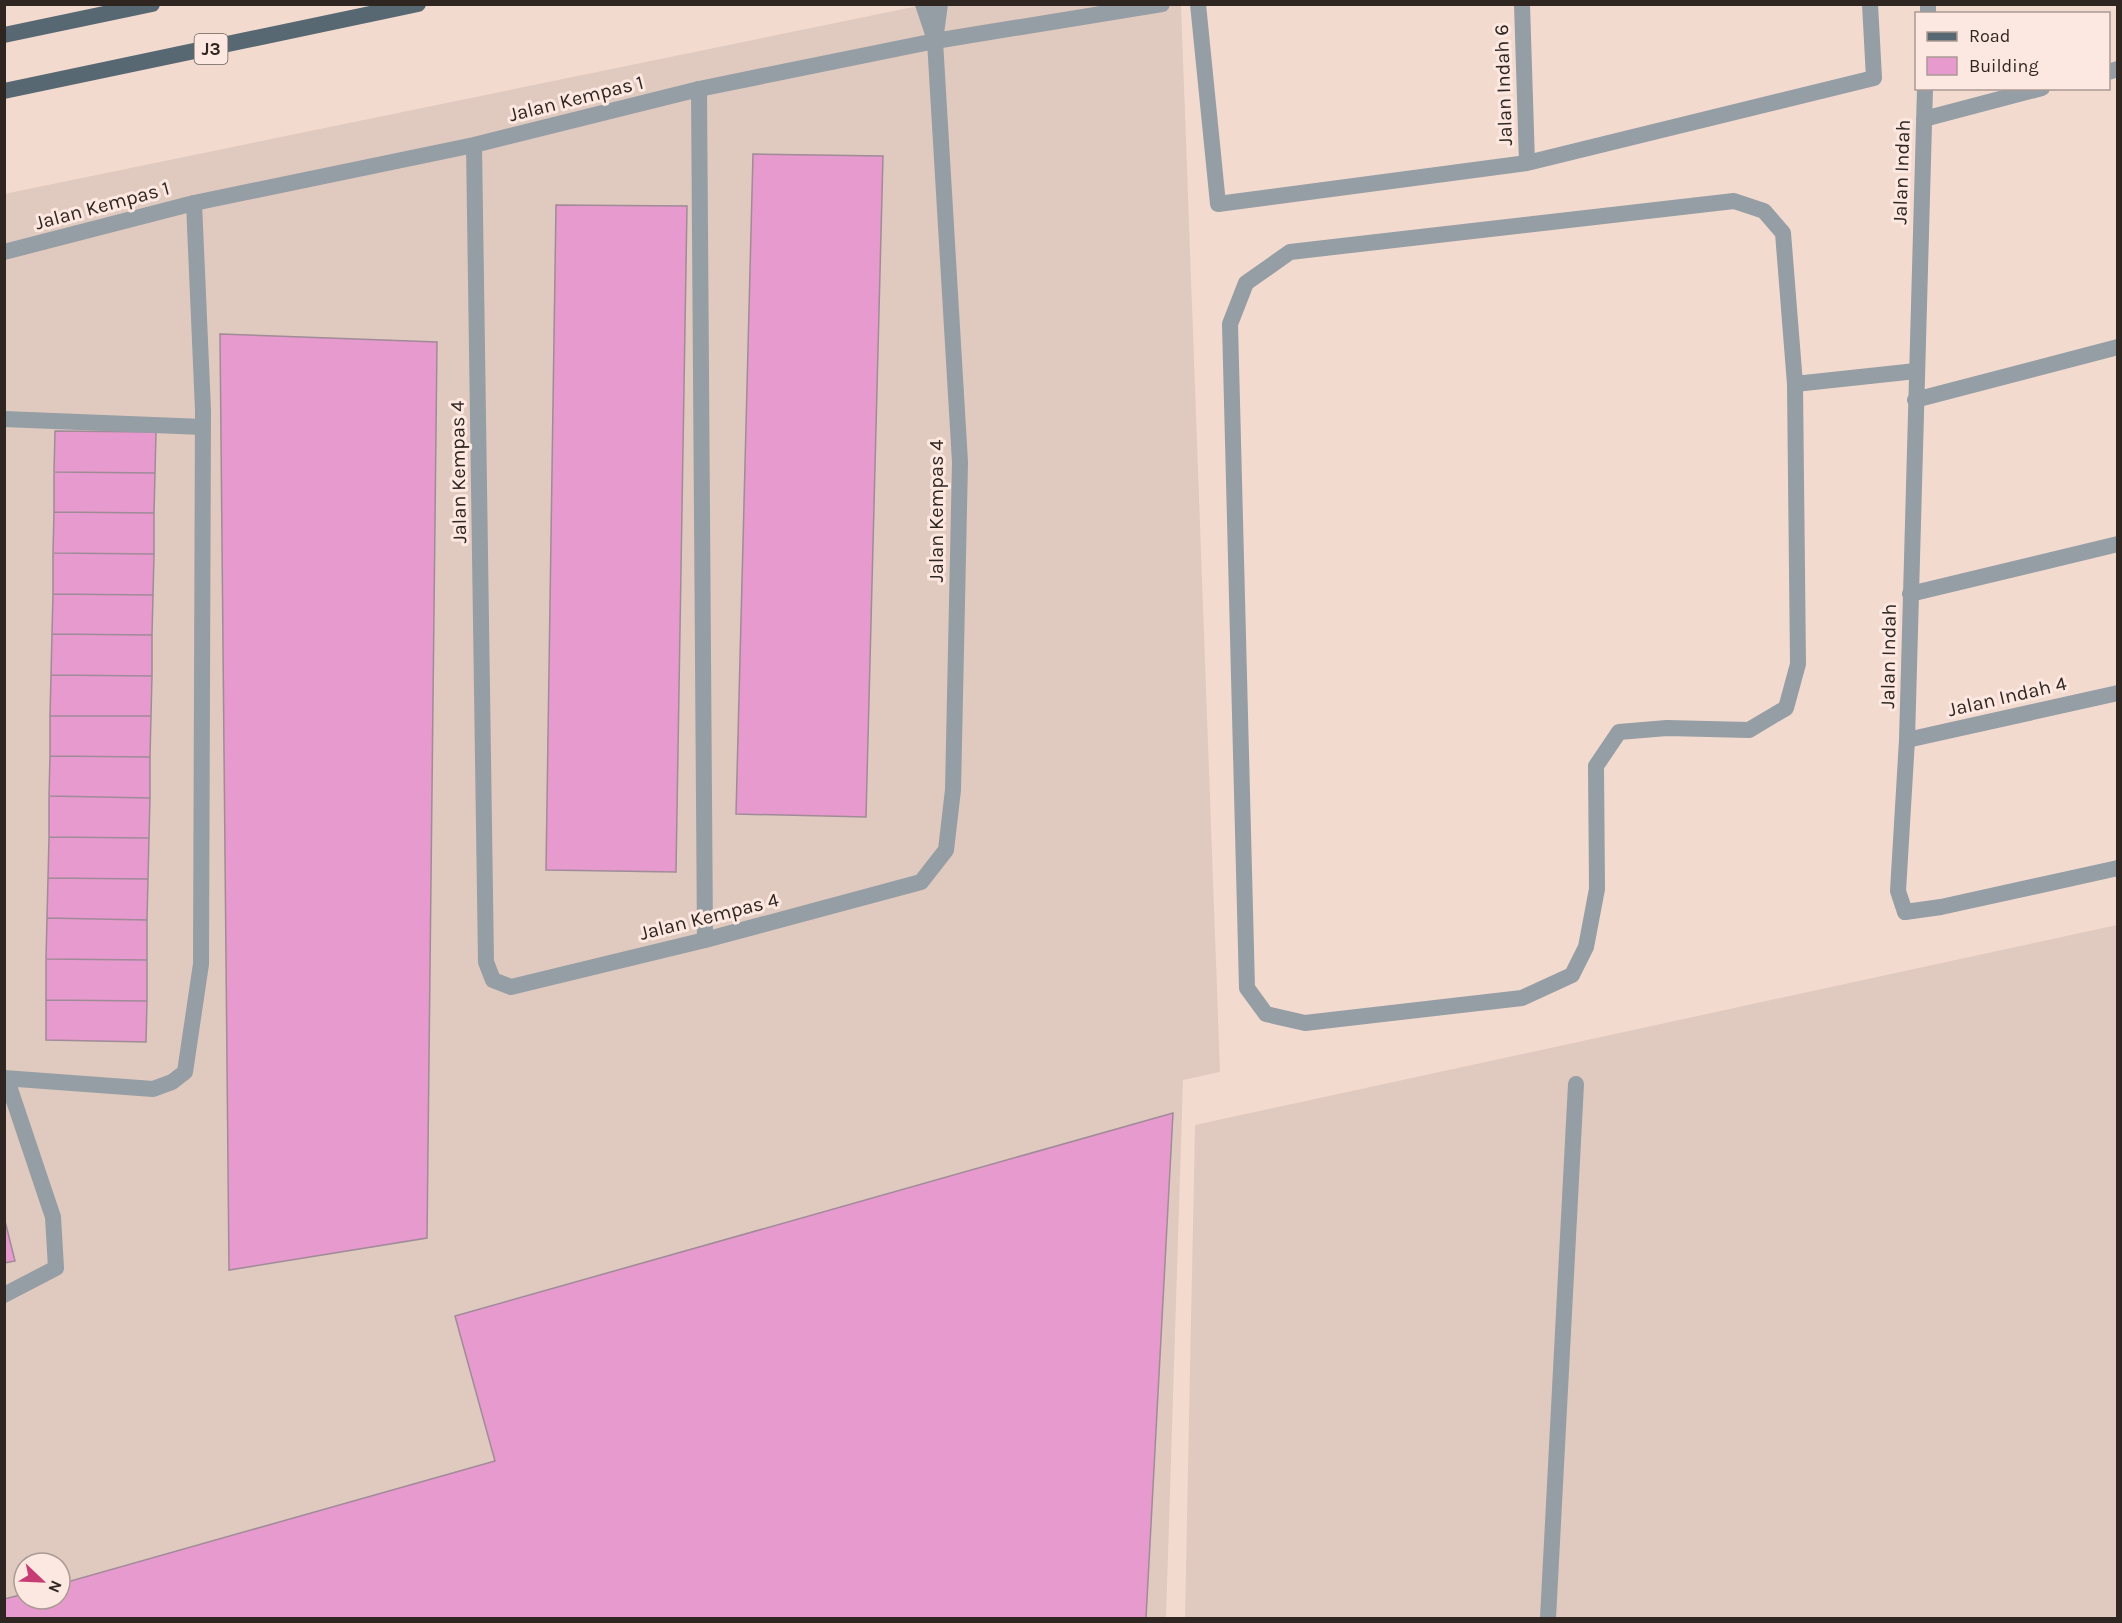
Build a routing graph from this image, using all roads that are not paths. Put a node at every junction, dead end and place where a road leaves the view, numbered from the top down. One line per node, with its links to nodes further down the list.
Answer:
1 (152, 4): 9 (main road)
2 (418, 4): 14 (main road, J3)
3 (923, 4): 10 (street)
4 (940, 4): 10 (street)
5 (1162, 4): 10 (street, Jalan Kempas 1)
6 (1198, 4): 17 (street)
7 (1522, 4): 17 (street, Jalan Indah 6)
8 (1870, 4): 17 (street)
9 (4, 35)
10 (935, 41): 11 (street, Jalan Kempas 1); 31 (street, Jalan Kempas 4)
11 (699, 89): 16 (street, Jalan Kempas 1); 31 (street)
12 (1925, 90): 15 (street, Jalan Indah)
13 (2035, 90): 15 (street)
14 (4, 91)
15 (1924, 119): 21 (street, Jalan Indah)
16 (474, 145): 18 (street, Jalan Kempas 1); 31 (street, Jalan Kempas 4)
17 (1527, 163)
18 (194, 203): 19 (street, Jalan Kempas 1); 25 (street)
19 (4, 252)
20 (2118, 347): 23 (street)
21 (1916, 371): 22 (street); 23 (street, Jalan Indah)
22 (1795, 384): 22 (street)
23 (1916, 400): 27 (street, Jalan Indah)
24 (4, 419): 25 (street)
25 (203, 427): 32 (street)
26 (2118, 544): 27 (street)
27 (1910, 594): 29 (street, Jalan Indah)
28 (2118, 693): 29 (street, Jalan Indah 4)
29 (1907, 740): 30 (street, Jalan Indah)
30 (2118, 868)
31 (705, 940)
32 (6, 1079): 34 (street)
33 (1576, 1084): 35 (street)
34 (4, 1294)
35 (1548, 1618)

